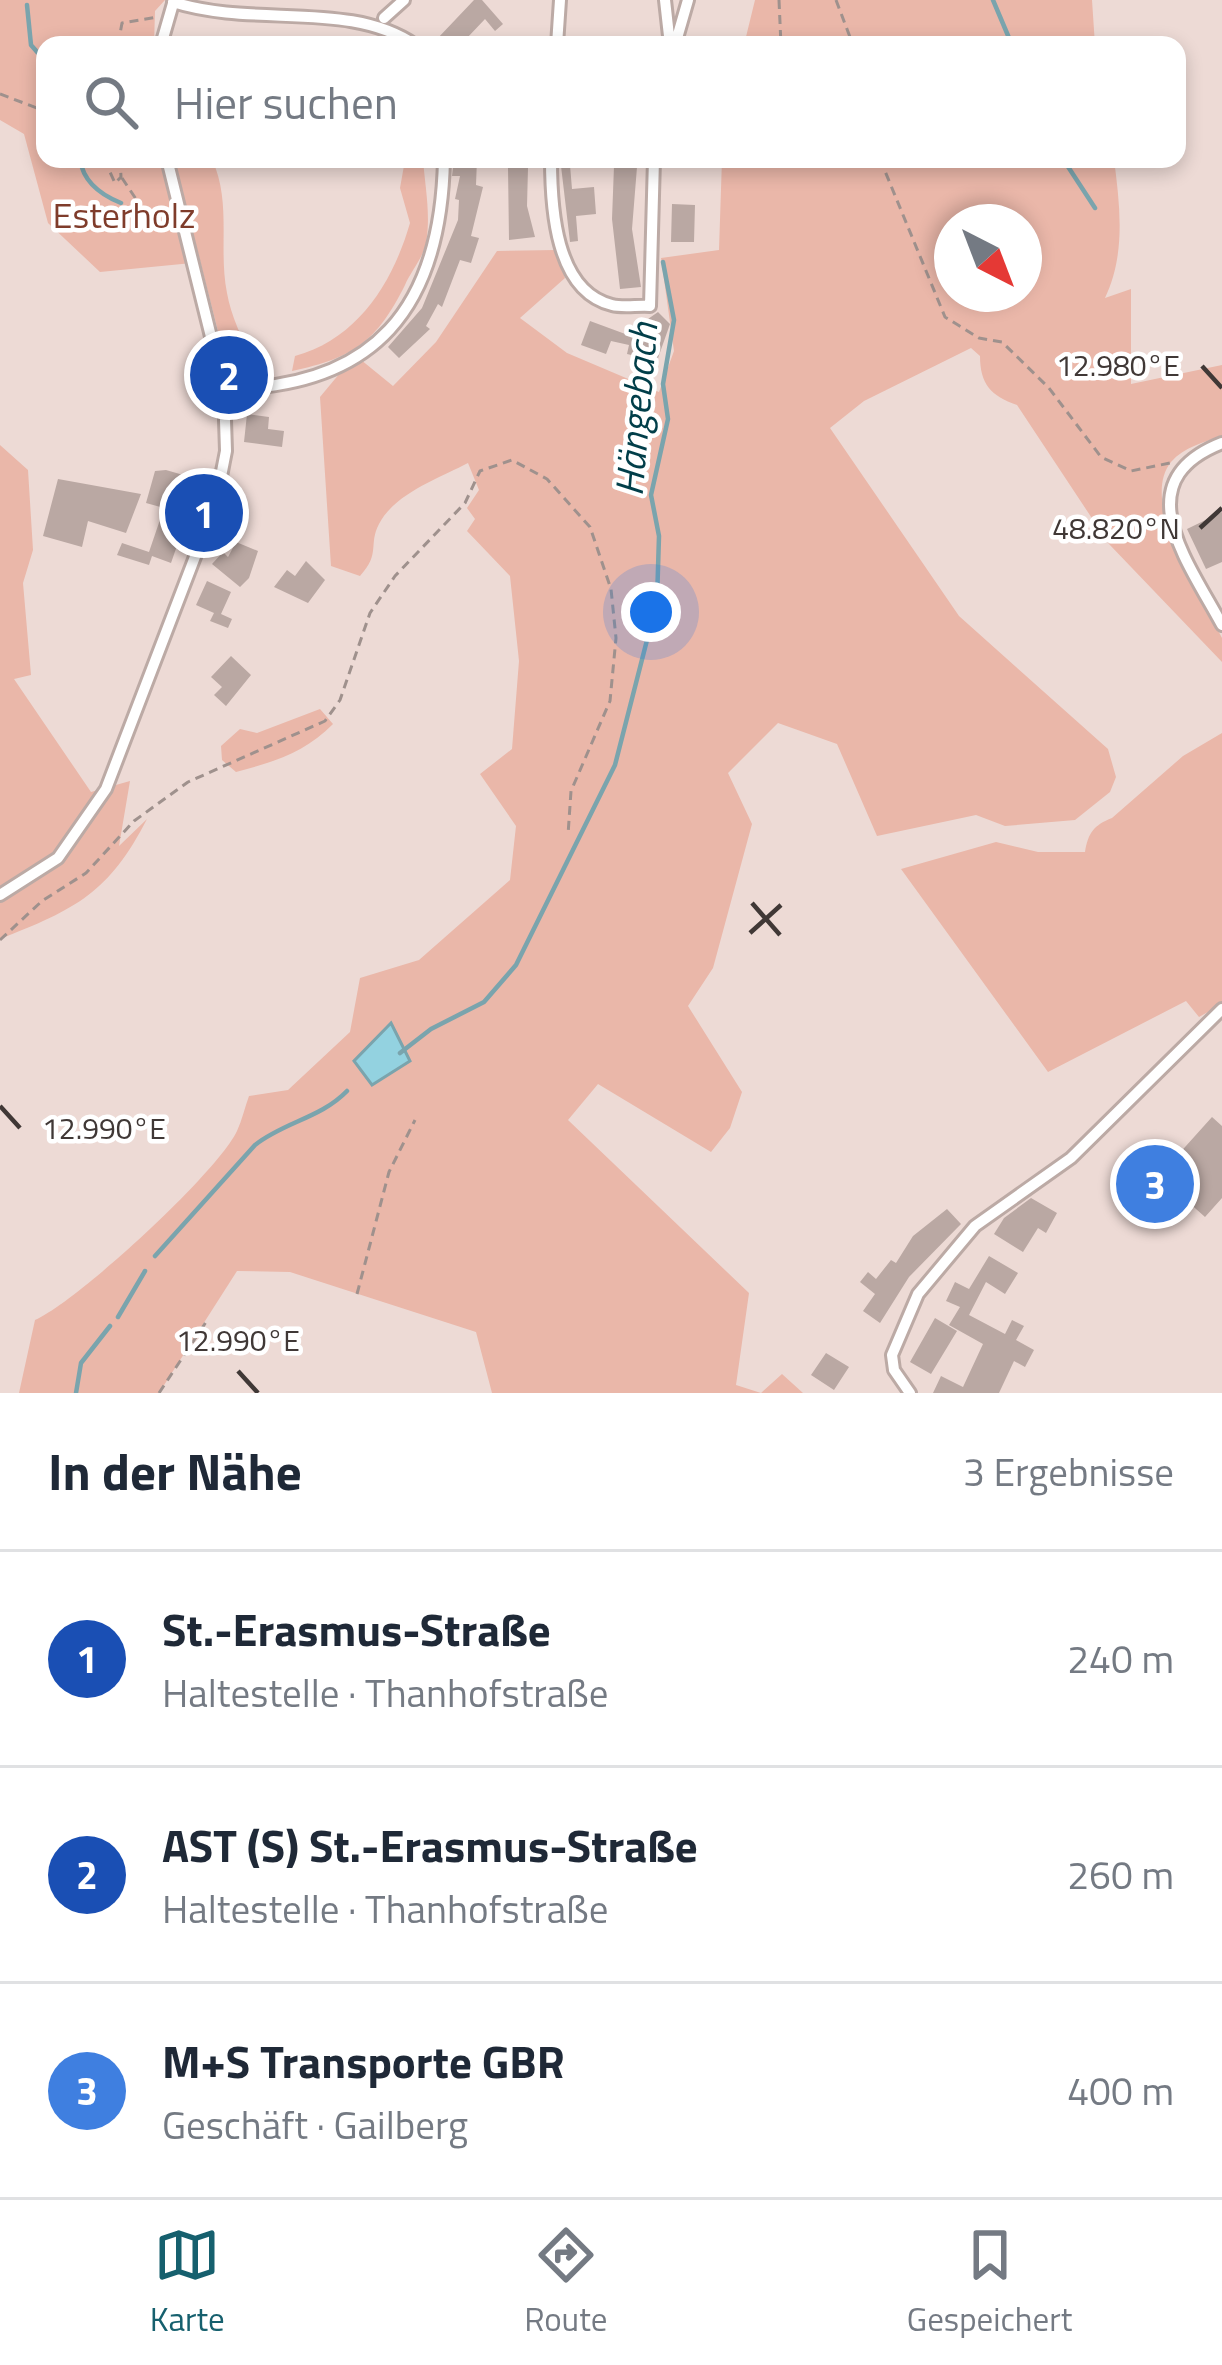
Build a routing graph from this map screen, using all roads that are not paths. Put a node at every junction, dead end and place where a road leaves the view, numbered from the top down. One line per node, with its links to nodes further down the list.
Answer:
1 (404, 0): 7 (street)
2 (560, 0): 10 (street)
3 (665, 0): 11 (street)
4 (688, 0): 12 (street)
5 (192, 4): 6 (street); 7 (street)
6 (171, 5): 8 (street)
7 (384, 18): 9 (street)
8 (163, 36)
9 (405, 36)
10 (557, 36)
11 (671, 36)
12 (675, 36)
13 (169, 168): 17 (street)
14 (443, 168): 17 (street)
15 (552, 168): 16 (street)
16 (654, 168)
17 (224, 389): 20 (street)
18 (1222, 443): 19 (street)
19 (1222, 625)
20 (0, 895)
21 (1222, 1010): 22 (street)
22 (910, 1393)

